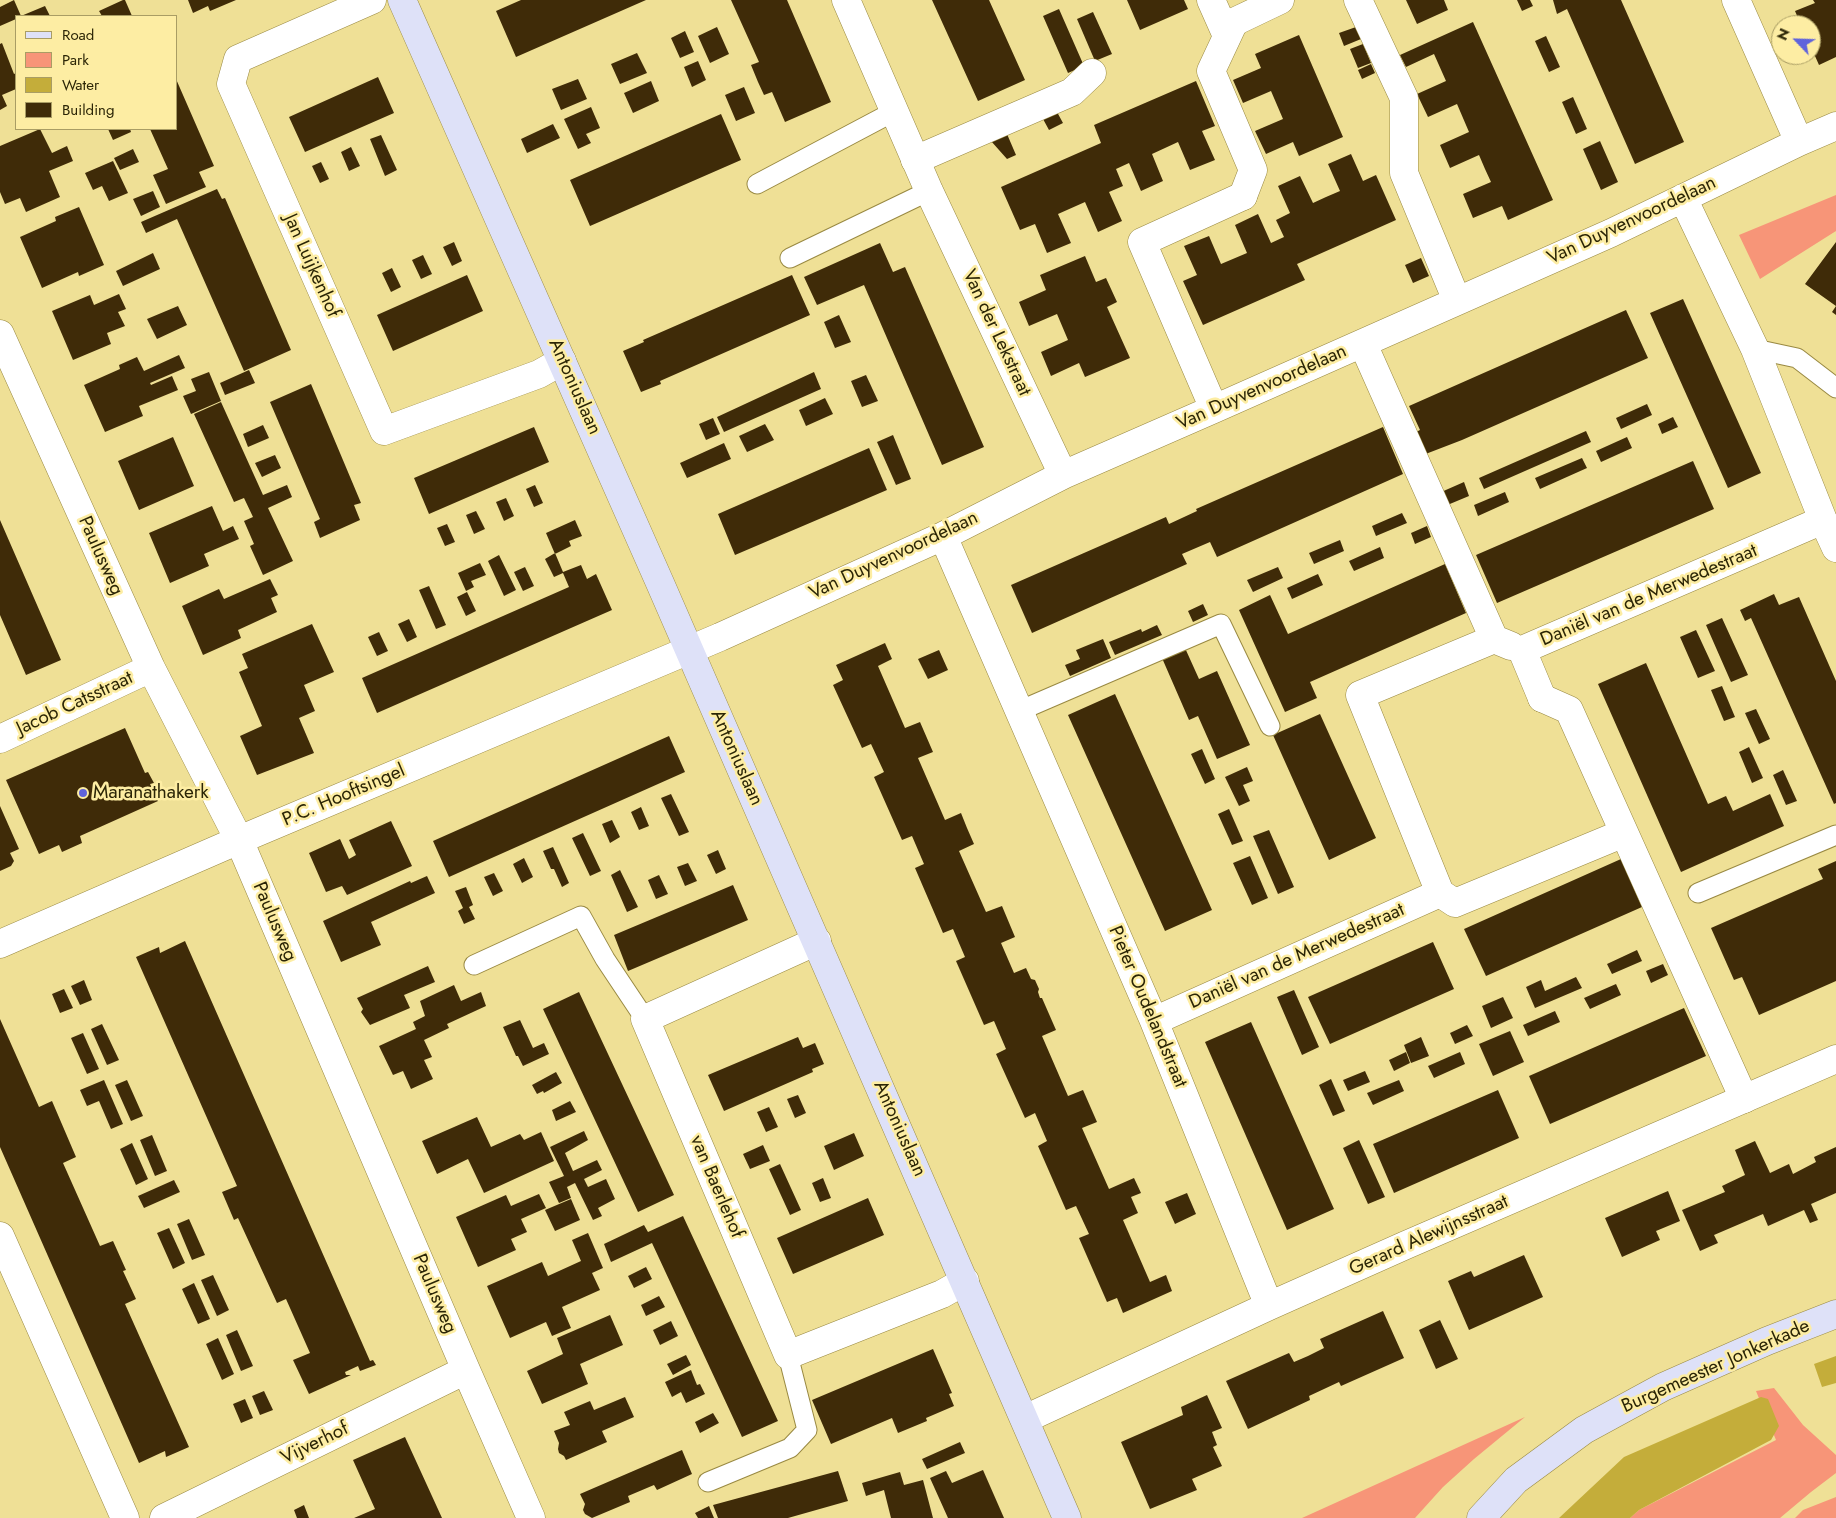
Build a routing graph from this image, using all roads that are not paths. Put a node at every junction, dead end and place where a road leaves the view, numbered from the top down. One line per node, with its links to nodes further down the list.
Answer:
1 (372, 0): 22 (street, Jan Luijkenhof)
2 (402, 0): 22 (main road, Antoniuslaan)
3 (846, 0): 10 (street, Van der Lekstraat)
4 (1212, 0): 8 (street)
5 (1358, 0): 18 (street)
6 (1736, 0): 12 (street)
7 (1274, 1): 8 (street)
8 (1231, 29): 24 (street)
9 (1092, 73): 13 (street)
10 (893, 112): 13 (street, Van der Lekstraat); 14 (lane)
11 (1836, 126): 12 (street, Van Duyvenvoordelaan)
12 (1799, 142): 16 (street, Van Duyvenvoordelaan)
13 (915, 160): 15 (street, Van der Lekstraat)
14 (757, 184)
15 (929, 191): 17 (lane); 25 (street, Van der Lekstraat)
16 (1683, 198): 18 (street, Van Duyvenvoordelaan); 21 (street)
17 (790, 258)
18 (1457, 301): 20 (street, Van Duyvenvoordelaan)
19 (0, 334): 32 (street, Paulusweg)
20 (1363, 344): 24 (street, Van Duyvenvoordelaan); 29 (street)
21 (1754, 349): 23 (lane); 26 (street)
22 (562, 360): 30 (main road, Antoniuslaan)
23 (1836, 388)
24 (1214, 410): 25 (street, Van Duyvenvoordelaan)
25 (1063, 475): 27 (street, Van Duyvenvoordelaan)
26 (1830, 516): 28 (street); 31 (street, Daniël van de Merwedestraat)
27 (943, 536): 30 (street, Van Duyvenvoordelaan); 33 (street, Pieter Oudelandstraat)
28 (1836, 548)
29 (1494, 639): 31 (street); 40 (street)
30 (689, 650): 38 (street, P.C. Hooftsingel); 41 (main road, Antoniuslaan)
31 (1522, 650): 36 (street, Daniël van de Merwedestraat)
32 (150, 668): 35 (street, Jacob Catsstraat); 38 (street, Paulusweg)
33 (1019, 711): 34 (lane); 45 (street, Pieter Oudelandstraat)
34 (1270, 726)
35 (0, 739)
36 (1624, 833): 40 (street); 47 (street)
37 (1836, 835): 39 (lane)
38 (240, 840): 42 (street, P.C. Hooftsingel); 53 (street, Paulusweg)
39 (1698, 892)
40 (1440, 893): 45 (street, Daniël van de Merwedestraat)
41 (817, 941): 44 (street); 49 (main road, Antoniuslaan)
42 (0, 944)
43 (474, 965): 44 (lane, van Baerlehof)
44 (645, 1019): 52 (street, van Baerlehof)
45 (1154, 1021): 50 (street, Pieter Oudelandstraat)
46 (1836, 1059): 47 (street, Gerard Alewijnsstraat)
47 (1744, 1099): 50 (street, Gerard Alewijnsstraat)
48 (0, 1236): 56 (street)
49 (965, 1282): 52 (street); 54 (main road, Antoniuslaan)
50 (1269, 1306): 54 (street, Gerard Alewijnsstraat)
51 (1836, 1314): 60 (main road, Burgemeester Jonkerkade)
52 (788, 1355): 55 (lane, van Baerlehof)
53 (466, 1370): 57 (street, Vijverhof); 58 (street, Paulusweg)
54 (1025, 1420): 59 (main road, Antoniuslaan)
55 (708, 1482)
56 (125, 1518)
57 (164, 1518)
58 (531, 1518)
59 (1067, 1518)
60 (1481, 1518)

